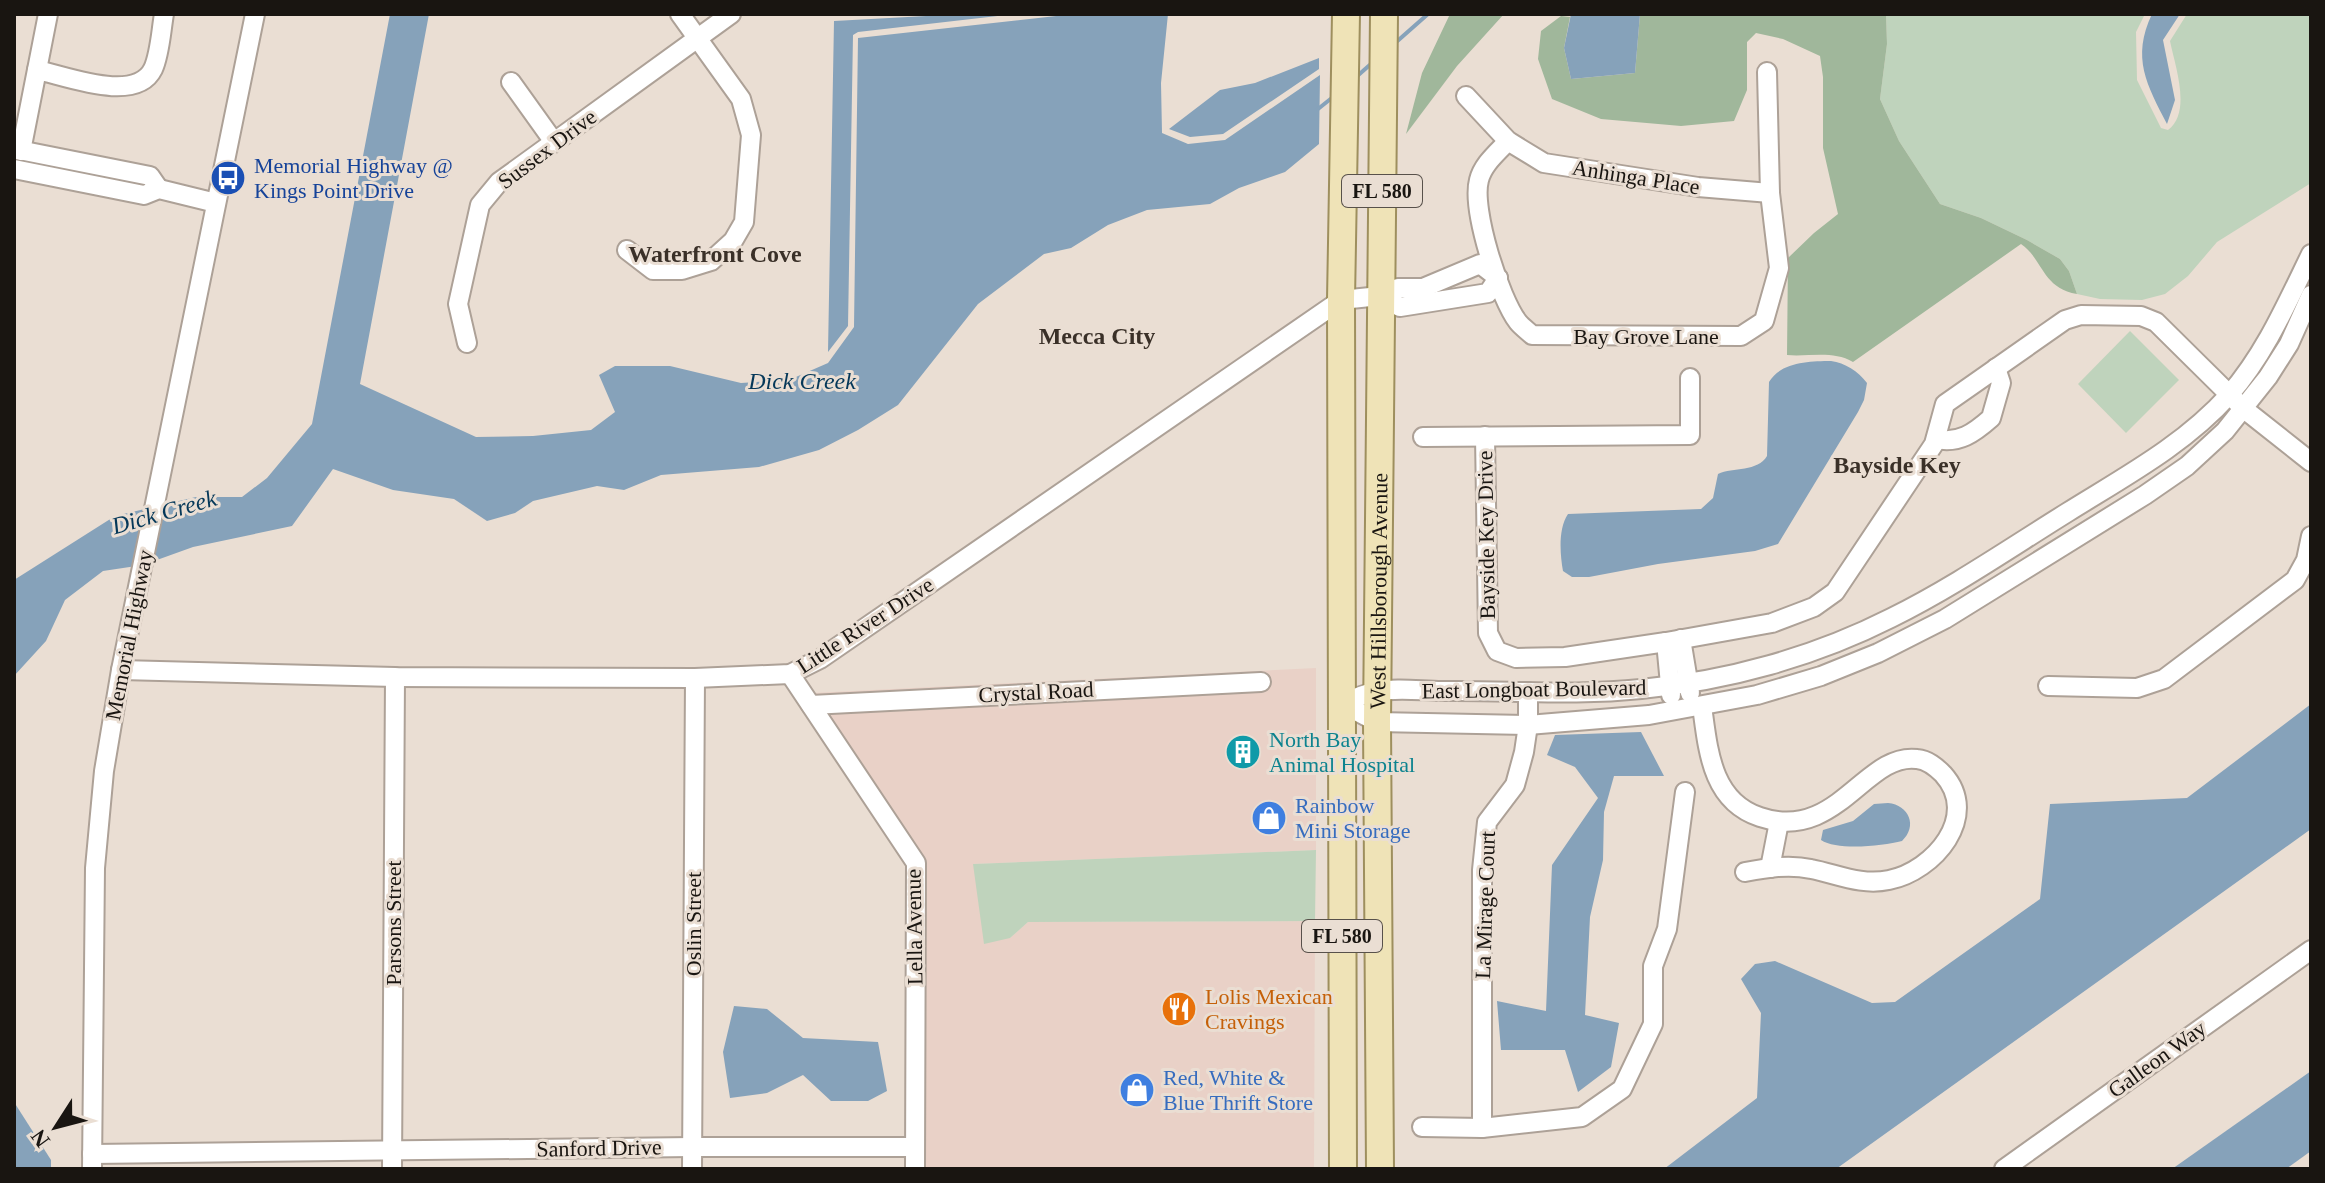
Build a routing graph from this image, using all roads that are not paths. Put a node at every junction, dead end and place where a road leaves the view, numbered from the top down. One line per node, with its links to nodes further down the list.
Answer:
1 (48, 14): 9 (street)
2 (164, 14): 9 (street)
3 (255, 14): 19 (street, Memorial Highway)
4 (680, 14): 8 (street)
5 (731, 14): 8 (street, Sussex Drive)
6 (1384, 14): 25 (main road, West Hillsborough Avenue / FL 580)
7 (1345, 26): 27 (main road, West Hillsborough Avenue / FL 580)
8 (697, 38): 14 (street, Sussex Drive); 20 (street)
9 (37, 70): 15 (street)
10 (1767, 72): 18 (street, Bay Grove Lane)
11 (511, 82): 14 (street)
12 (1466, 96): 13 (street, Anhinga Place)
13 (1508, 141): 18 (street, Anhinga Place); 23 (street)
14 (554, 142): 28 (street, Sussex Drive)
15 (18, 150): 17 (street)
16 (14, 169): 17 (street)
17 (159, 189): 19 (street)
18 (1770, 193): 23 (street, Bay Grove Lane)
19 (216, 203): 39 (street, Memorial Highway)
20 (627, 250)
21 (2311, 254): 31 (street, East Longboat Boulevard)
22 (1461, 272): 23 (street); 25 (street); 26 (street)
23 (1498, 278): 26 (street)
24 (2311, 295): 32 (street, East Longboat Boulevard)
25 (1380, 296): 26 (street); 27 (street, Little River Drive); 46 (main road, West Hillsborough Avenue / FL 580)
26 (1467, 296)
27 (1341, 300): 40 (street, Little River Drive); 48 (main road, West Hillsborough Avenue / FL 580)
28 (467, 343)
29 (1996, 368): 31 (street, Bayside Key Drive); 35 (street, Bayside Key Drive); 35 (street)
30 (1690, 378): 33 (street, Bayside Key Drive)
31 (2229, 395): 32 (street, Bayside Key Drive); 44 (street, East Longboat Boulevard)
32 (2244, 409): 36 (street, Bayside Key Drive); 50 (street, East Longboat Boulevard)
33 (1485, 436): 34 (street, Bayside Key Drive); 38 (street, Bayside Key Drive)
34 (1423, 437)
35 (1936, 439): 38 (street, Bayside Key Drive)
36 (2311, 462)
37 (2311, 536): 45 (street)
38 (1674, 641): 44 (street)
39 (121, 670): 41 (street, Little River Drive); 65 (street, Memorial Highway)
40 (790, 674): 42 (street, Little River Drive); 49 (street, Lella Avenue)
41 (395, 677): 42 (street, Little River Drive); 64 (street, Parsons Street)
42 (695, 678): 62 (street, Oslin Street)
43 (1261, 682): 49 (street, Crystal Road)
44 (1679, 684): 47 (street, East Longboat Boulevard); 50 (street); 51 (street)
45 (2048, 686)
46 (1377, 691): 47 (street, East Longboat Boulevard); 48 (street, East Longboat Boulevard); 52 (main road, West Hillsborough Avenue / FL 580)
47 (1528, 692): 53 (street, La Mirage Court)
48 (1341, 703): 52 (street, East Longboat Boulevard); 59 (main road, West Hillsborough Avenue / FL 580)
49 (811, 705): 63 (street, Lella Avenue)
50 (1697, 707): 51 (street, East Longboat Boulevard); 55 (street)
51 (1672, 711): 53 (street, East Longboat Boulevard)
52 (1377, 722): 53 (street, East Longboat Boulevard); 70 (main road, West Hillsborough Avenue / FL 580)
53 (1528, 725): 61 (street, La Mirage Court)
54 (1685, 792): 61 (street)
55 (1779, 822): 56 (street); 56 (street)
56 (1770, 868): 57 (street)
57 (1745, 872)
58 (2311, 950): 71 (street, Galleon Way)
59 (1343, 1120): 68 (main road, West Hillsborough Avenue / FL 580); 69 (main road)
60 (1422, 1127): 61 (street)
61 (1482, 1128)
62 (692, 1147): 63 (street, Sanford Drive); 64 (street, Sanford Drive); 66 (street, Oslin Street)
63 (914, 1147): 67 (street, Lella Avenue)
64 (392, 1160): 65 (street, Sanford Drive)
65 (92, 1162)
66 (692, 1169)
67 (915, 1169)
68 (1343, 1169)
69 (1359, 1169)
70 (1380, 1169)
71 (2004, 1169)

